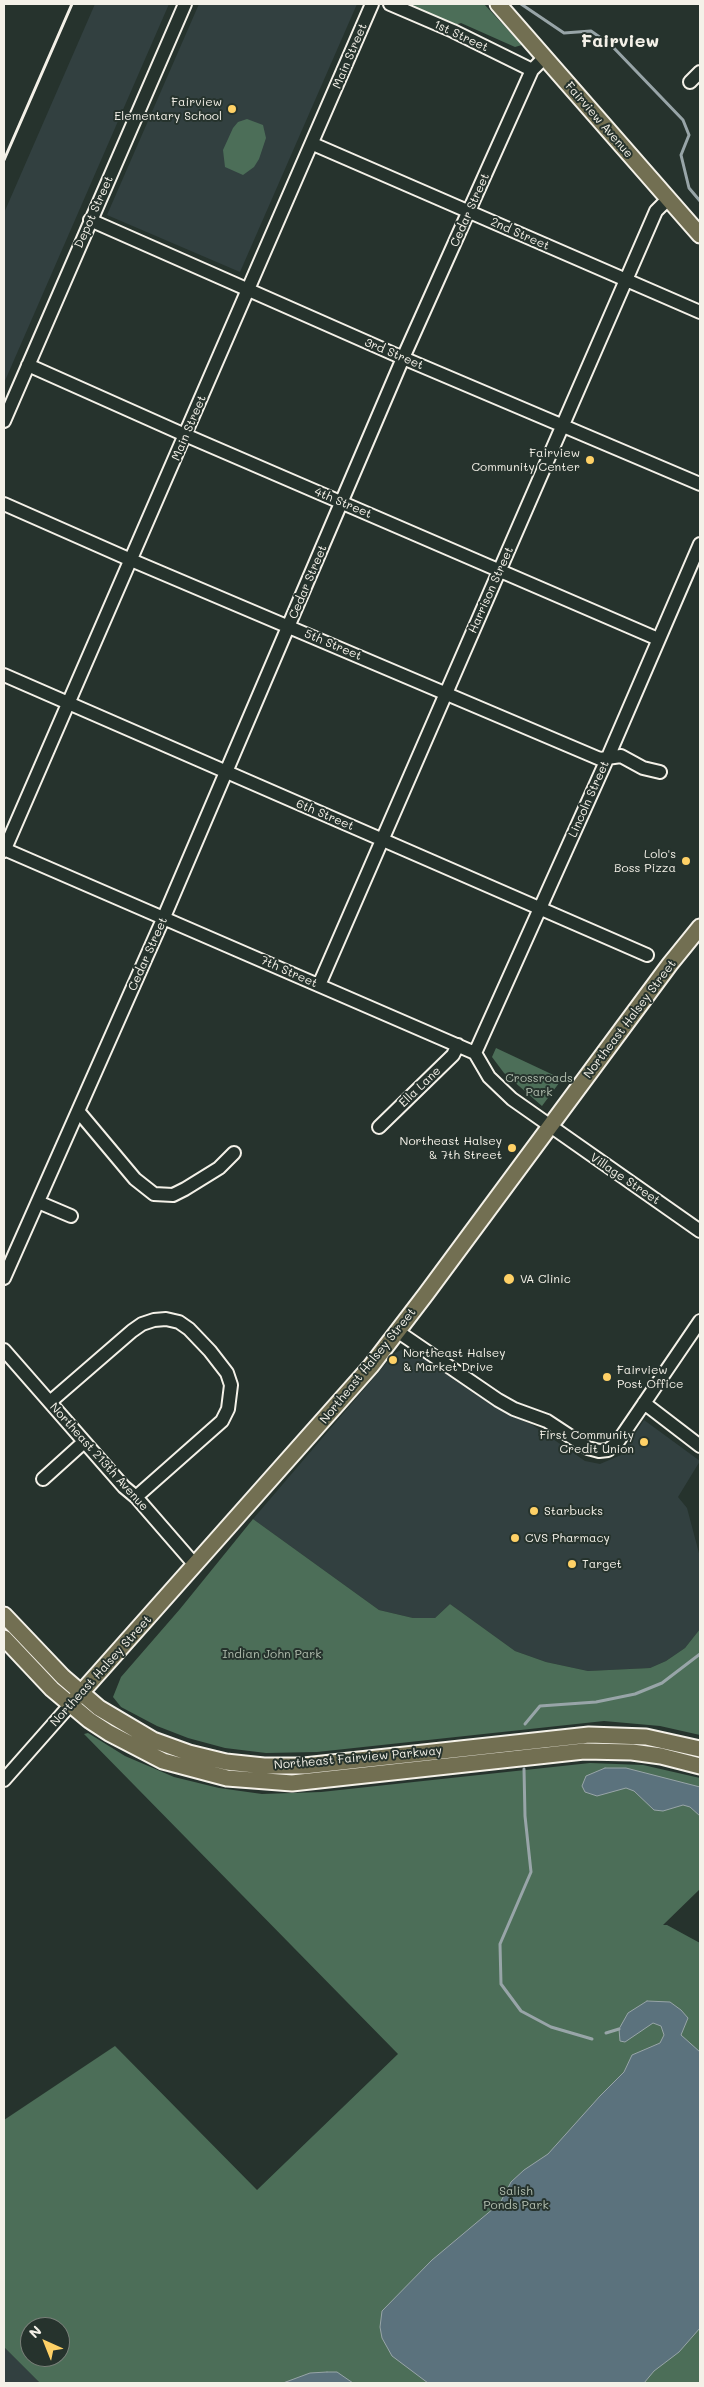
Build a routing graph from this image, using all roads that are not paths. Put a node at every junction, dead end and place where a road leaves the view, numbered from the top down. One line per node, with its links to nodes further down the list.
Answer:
1 (185, 4): 12 (street, Depot Street)
2 (372, 4): 9 (street, Main Street)
3 (390, 4): 6 (street, 1st Street)
4 (498, 4): 5 (main road, Fairview Avenue)
5 (544, 57): 6 (street, Cedar Street); 10 (main road, Fairview Avenue)
6 (532, 70): 11 (street, Cedar Street)
7 (700, 72): 8 (street)
8 (690, 82)
9 (313, 144): 11 (street, 2nd Street); 15 (street, Main Street)
10 (668, 199): 13 (main road, Fairview Avenue); 14 (street, Harrison Street)
11 (469, 212): 14 (street, 2nd Street); 17 (street, Cedar Street)
12 (90, 220): 15 (street, 3rd Street); 18 (street, Depot Street)
13 (698, 227)
14 (626, 280): 16 (street, 2nd Street); 20 (street, Harrison Street)
15 (249, 288): 17 (street, 3rd Street); 21 (street, Main Street)
16 (700, 312)
17 (403, 358): 20 (street, 3rd Street); 23 (street, Cedar Street)
18 (28, 364): 19 (street, Depot Street); 21 (street, 4th Street)
19 (4, 421)
20 (563, 426): 22 (street, 3rd Street); 27 (street, Harrison Street)
21 (186, 436): 23 (street, 4th Street); 26 (street, Main Street)
22 (700, 484)
23 (341, 502): 27 (street, 4th Street); 28 (street, Cedar Street)
24 (4, 504): 26 (street, 5th Street)
25 (700, 544): 29 (street, Lincoln Street)
26 (131, 560): 28 (street, 5th Street); 32 (street, Main Street)
27 (500, 570): 29 (street, 4th Street); 31 (street, Harrison Street)
28 (289, 626): 31 (street, 5th Street); 34 (street, Cedar Street)
29 (658, 639): 33 (street, Lincoln Street)
30 (4, 676): 32 (street, 6th Street)
31 (446, 694): 33 (street, 5th Street); 36 (street, Harrison Street)
32 (69, 702): 34 (street, 6th Street); 37 (street, Main Street)
33 (608, 757): 35 (street, 5th Street); 38 (street, Lincoln Street)
34 (225, 770): 36 (street, 6th Street); 39 (street, Cedar Street)
35 (660, 772)
36 (383, 839): 38 (street, 6th Street); 42 (street, Harrison Street)
37 (4, 850): 39 (street, 7th Street)
38 (541, 907): 41 (street, 6th Street); 44 (street, Lincoln Street)
39 (164, 917): 42 (street, 7th Street); 45 (street, Cedar Street)
40 (700, 927): 47 (main road, Northeast Halsey Street)
41 (647, 955)
42 (319, 985): 43 (street, 7th Street)
43 (458, 1045): 44 (street, 7th Street); 46 (street, Ella Lane)
44 (475, 1053): 47 (street)
45 (78, 1111): 48 (street); 49 (street, Cedar Street)
46 (379, 1126)
47 (550, 1127): 51 (street, Village Street); 54 (main road, Northeast Halsey Street)
48 (234, 1153)
49 (38, 1202): 50 (street); 52 (street, Cedar Street)
50 (72, 1216)
51 (700, 1231)
52 (4, 1278)
53 (700, 1321): 57 (street)
54 (397, 1331): 57 (street); 62 (main road, Northeast Halsey Street)
55 (4, 1350): 56 (street, Northeast 213th Avenue)
56 (50, 1402): 58 (street, Northeast 213th Avenue); 61 (street)
57 (644, 1403): 59 (street)
58 (84, 1442): 60 (street); 61 (street, Northeast 213th Avenue)
59 (700, 1446)
60 (42, 1478)
61 (136, 1497): 62 (street, Northeast 213th Avenue)
62 (195, 1565): 65 (main road, Northeast Halsey Street)
63 (4, 1615): 65 (main road, Northeast Fairview Parkway)
64 (4, 1638): 66 (main road, Northeast Fairview Parkway)
65 (82, 1693): 66 (main road, Northeast Halsey Street); 67 (main road, Northeast Fairview Parkway)
66 (71, 1704): 68 (main road, Northeast Fairview Parkway); 69 (street, Northeast Halsey Street)
67 (700, 1749)
68 (700, 1766)
69 (4, 1780)

